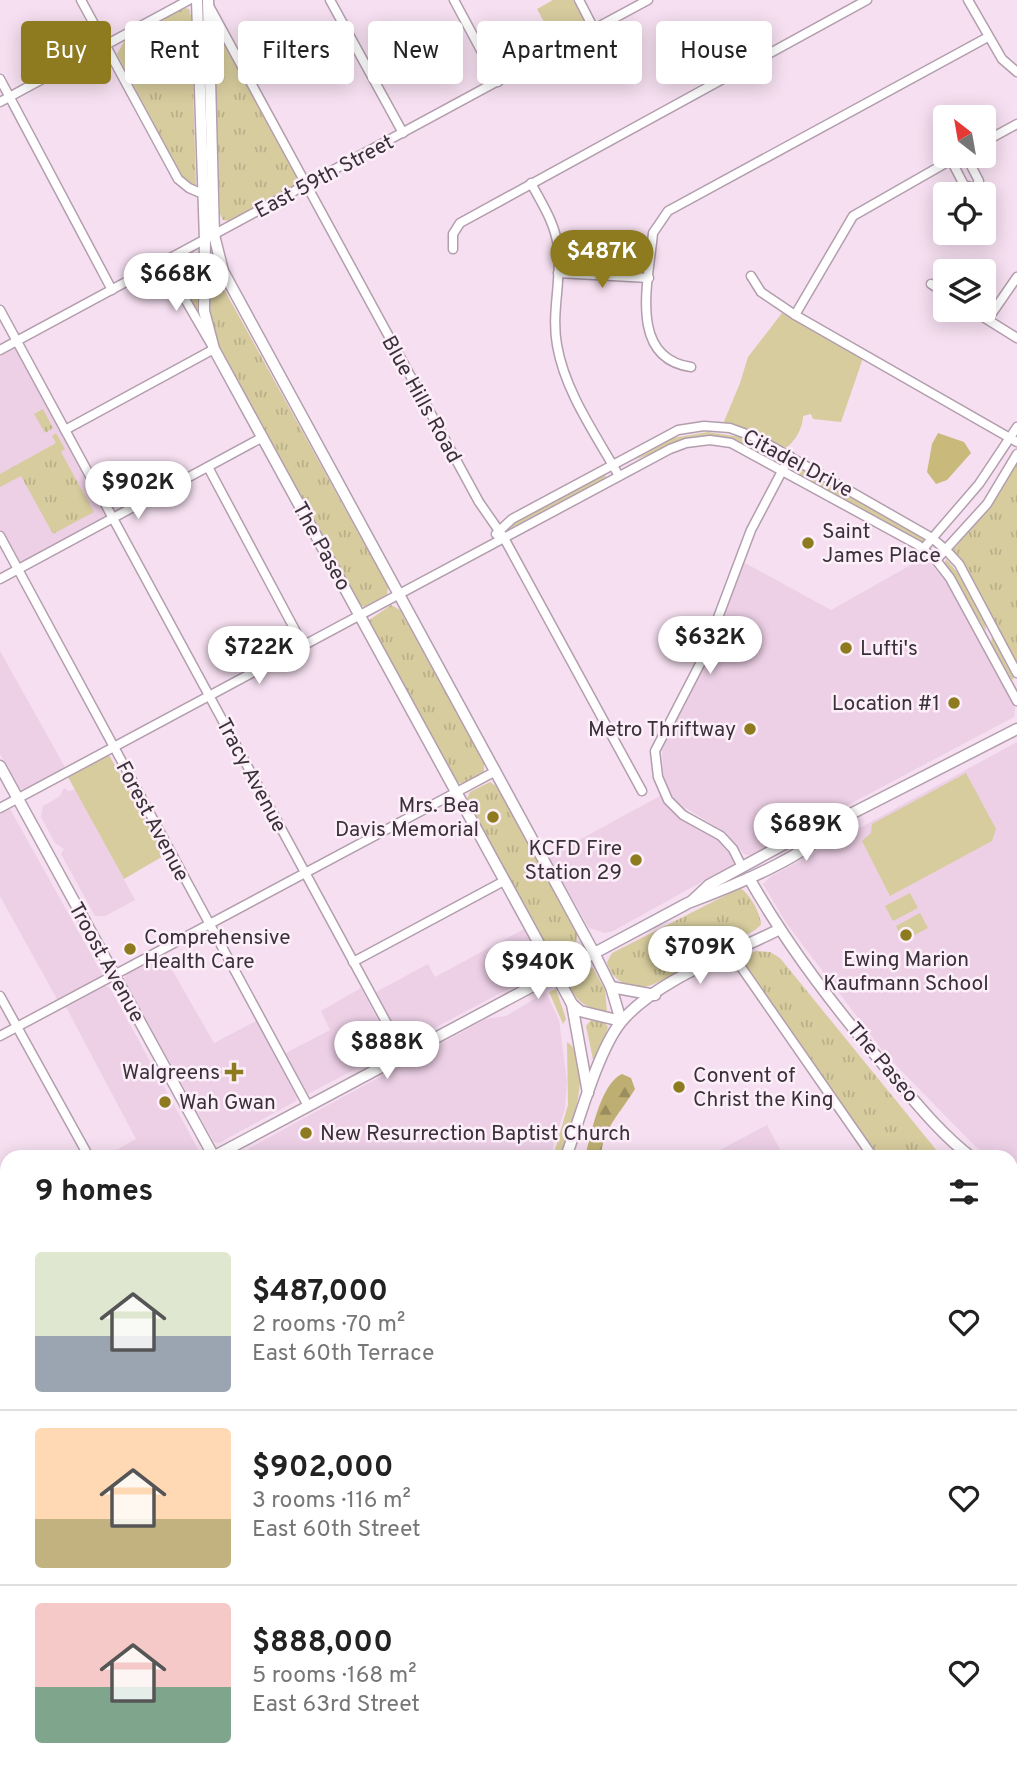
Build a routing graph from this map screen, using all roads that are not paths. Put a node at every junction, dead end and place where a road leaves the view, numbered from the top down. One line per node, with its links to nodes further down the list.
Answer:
1 (81, 0): 11 (street)
2 (189, 0): 15 (street)
3 (197, 0): 32 (main road, The Paseo)
4 (330, 0): 25 (street)
5 (454, 0): 16 (street)
6 (579, 0): 12 (street)
7 (648, 0): 13 (street, East 59th Street)
8 (867, 0): 30 (street)
9 (968, 0): 14 (street)
10 (208, 2): 31 (street, Blue Hills Road); 33 (main road, The Paseo)
11 (92, 21)
12 (590, 21)
13 (609, 21)
14 (988, 37): 18 (street); 38 (street)
15 (111, 42)
16 (477, 43)
17 (111, 56): 32 (street)
18 (1017, 72)
19 (0, 79): 22 (street)
20 (34, 84): 22 (street)
21 (494, 84): 25 (street, East 59th Street)
22 (10, 97): 23 (street); 40 (street)
23 (0, 102)
24 (1017, 124): 26 (street)
25 (402, 133): 31 (street, East 59th Street)
26 (996, 135)
27 (937, 168): 43 (street)
28 (958, 168): 29 (street)
29 (972, 168)
30 (531, 183): 34 (street); 36 (street)
31 (306, 186): 33 (street, East 59th Street); 61 (street, Blue Hills Road)
32 (203, 194): 33 (main road, The Paseo)
33 (210, 238): 35 (street, East 59th Street); 47 (main road, The Paseo); 69 (main road, The Paseo)
34 (453, 250)
35 (164, 263): 40 (street, East 59th Street); 47 (street)
36 (558, 273): 38 (street); 56 (street)
37 (751, 276): 43 (street)
38 (649, 278): 49 (street)
39 (1017, 278): 41 (street)
40 (112, 290): 46 (street, East 59th Street)
41 (996, 308)
42 (0, 310): 46 (street, Tracy Avenue)
43 (795, 315): 53 (street)
44 (993, 322): 45 (street)
45 (1017, 338)
46 (17, 341): 48 (street, East 59th Street); 51 (street, Tracy Avenue)
47 (214, 349): 51 (street); 52 (main road, The Paseo)
48 (0, 350)
49 (691, 367)
50 (1017, 427): 53 (street)
51 (65, 430): 60 (street, Tracy Avenue)
52 (263, 437): 57 (street); 70 (main road, The Paseo)
53 (1013, 440): 63 (street)
54 (1017, 454): 65 (street)
55 (790, 456): 56 (street, Citadel Drive); 58 (street); 63 (street, Citadel Drive)
56 (612, 464): 59 (street); 61 (street, Citadel Drive)
57 (208, 467): 60 (street); 71 (street)
58 (783, 470): 59 (street, Citadel Drive); 64 (street, Citadel Drive); 85 (street)
59 (619, 476): 61 (street, Citadel Drive)
60 (113, 519): 67 (street); 73 (street, Tracy Avenue)
61 (501, 534): 69 (street); 79 (street, Blue Hills Road)
62 (0, 536): 67 (street, Forest Avenue)
63 (932, 538): 64 (street); 65 (street, Citadel Drive)
64 (923, 549): 66 (street, Citadel Drive)
65 (946, 550): 66 (street); 72 (street, Citadel Drive)
66 (936, 560): 74 (street, Citadel Drive)
67 (18, 570): 68 (street); 76 (street, Forest Avenue)
68 (0, 579)
69 (399, 594): 70 (street); 78 (main road, The Paseo)
70 (360, 615): 71 (street); 80 (main road, The Paseo)
71 (303, 645): 73 (street)
72 (1017, 673)
73 (209, 696): 76 (street); 86 (street, Tracy Avenue)
74 (1017, 701)
75 (1017, 729): 83 (main road)
76 (115, 747): 81 (street); 91 (street, Forest Avenue)
77 (0, 766): 81 (main road, Troost Avenue)
78 (496, 771): 80 (street); 93 (main road, The Paseo)
79 (642, 791)
80 (456, 792): 86 (street); 88 (main road, The Paseo)
81 (18, 799): 82 (street); 97 (main road, Troost Avenue)
82 (0, 808)
83 (839, 820): 84 (main road); 87 (main road)
84 (787, 843): 85 (main road); 87 (main road)
85 (742, 867): 89 (main road); 90 (main road)
86 (304, 873): 91 (street); 95 (street, Tracy Avenue)
87 (749, 878): 89 (main road); 92 (main road, The Paseo)
88 (504, 881): 95 (street); 96 (main road, The Paseo)
89 (706, 898): 90 (main road)
90 (692, 901): 93 (main road)
91 (208, 925): 97 (street); 107 (street, Forest Avenue)
92 (778, 930): 94 (main road); 113 (main road, The Paseo)
93 (594, 953): 96 (main road); 98 (main road, The Paseo)
94 (732, 954): 99 (main road); 112 (street)
95 (353, 962): 105 (street, Tracy Avenue)
96 (555, 974): 101 (main road, The Paseo); 105 (main road)
97 (114, 975): 103 (street); 109 (main road, Troost Avenue)
98 (611, 986): 99 (main road); 102 (main road, The Paseo)
99 (654, 995): 102 (main road)
100 (0, 996): 103 (street)
101 (572, 1004): 102 (main road); 106 (main road, The Paseo)
102 (621, 1021): 106 (main road)
103 (17, 1027): 104 (street); 108 (street)
104 (0, 1036)
105 (404, 1055): 107 (main road)
106 (588, 1097): 111 (main road)
107 (308, 1106): 110 (main road)
108 (85, 1150)
109 (210, 1150)
110 (227, 1150)
111 (569, 1150)
112 (868, 1150)
113 (962, 1150)

